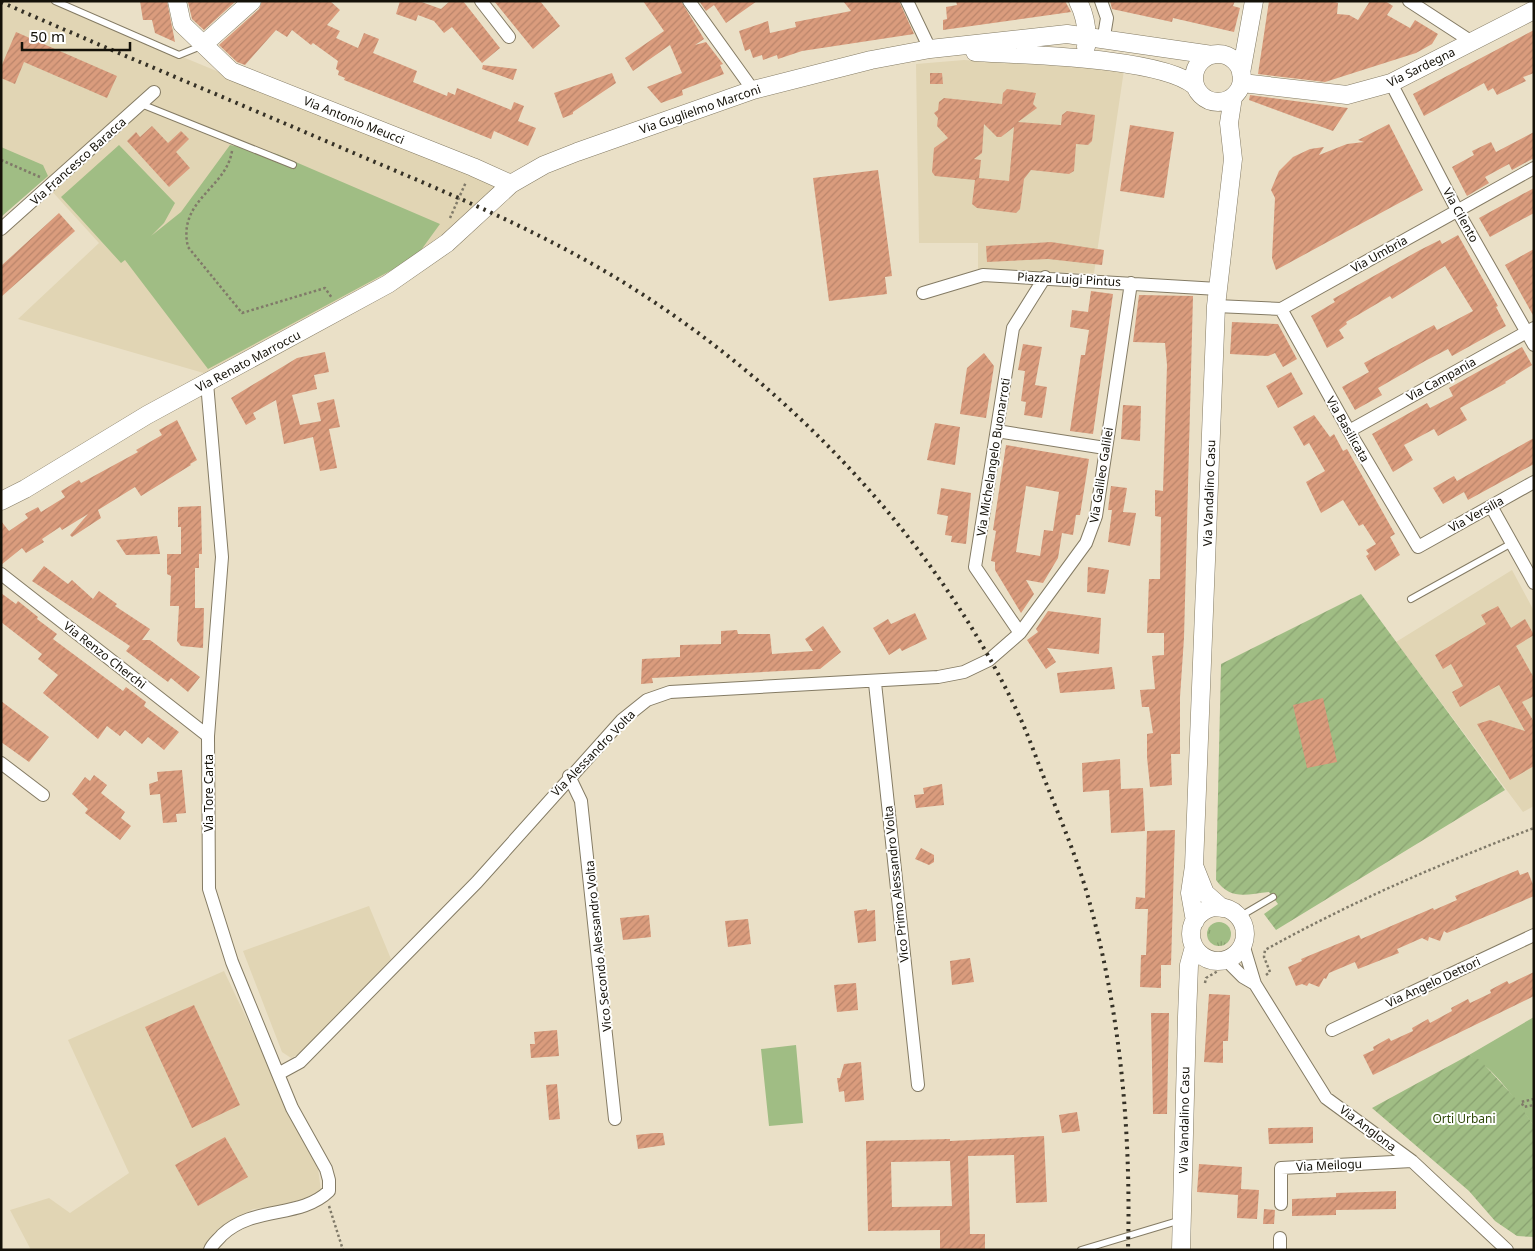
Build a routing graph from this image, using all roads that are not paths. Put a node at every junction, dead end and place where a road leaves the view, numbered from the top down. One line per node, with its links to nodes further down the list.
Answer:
1 (55, 1): 15 (lane)
2 (178, 1): 15 (main road, Via Antonio Meucci)
3 (252, 1): 15 (main road)
4 (481, 1): 13 (street)
5 (689, 1): 23 (street)
6 (908, 1): 16 (street)
7 (1078, 1): 12 (main road)
8 (1101, 1): 12 (street)
9 (1254, 1): 20 (main road, Via Vandalino Casu)
10 (1409, 1): 14 (street)
11 (1534, 10): 14 (main road, Via Sardegna)
12 (1099, 35): 16 (main road, Via Guglielmo Marconi); 17 (main road, Via Guglielmo Marconi); 18 (main road); 19 (main road)
13 (509, 36)
14 (1472, 42): 21 (main road, Via Sardegna)
15 (204, 44): 30 (main road, Via Antonio Meucci)
16 (930, 49): 18 (main road, Via Guglielmo Marconi); 23 (main road, Via Guglielmo Marconi)
17 (1212, 54): 20 (main road); 22 (main road)
18 (1085, 59): 19 (main road, Via Guglielmo Marconi)
19 (1102, 61): 22 (main road, Via Guglielmo Marconi)
20 (1238, 78): 21 (main road, Via Sardegna); 25 (main road); 27 (main road, Via Vandalino Casu)
21 (1391, 83): 32 (street, Via Cilento)
22 (1194, 86): 25 (main road)
23 (753, 90): 30 (main road, Via Guglielmo Marconi)
24 (154, 92): 26 (street, Via Francesco Baracca)
25 (1215, 102): 27 (main road, Via Vandalino Casu)
26 (141, 104): 28 (lane); 33 (street, Via Francesco Baracca)
27 (1229, 122): 37 (main road, Via Vandalino Casu)
28 (293, 166)
29 (1534, 168): 32 (street, Via Umbria)
30 (511, 184): 31 (main road, Via Guglielmo Marconi)
31 (486, 208): 41 (main road, Via Renato Marroccu)
32 (1457, 210): 38 (street, Via Umbria); 39 (street, Via Cilento)
33 (1, 229)
34 (1046, 277): 35 (street, Piazza Luigi Pintus); 36 (street, Piazza Luigi Pintus); 43 (street, Via Michelangelo Buonarroti)
35 (1131, 283): 37 (street, Piazza Luigi Pintus); 44 (street, Via Galileo Galilei)
36 (923, 293)
37 (1217, 298): 38 (street); 59 (main road, Via Vandalino Casu)
38 (1281, 310): 42 (street, Via Basilicata)
39 (1530, 330): 40 (street, Via Cilento); 42 (street, Via Campania)
40 (1534, 345)
41 (207, 383): 46 (main road, Via Renato Marroccu); 55 (street, Via Tore Carta)
42 (1349, 430): 49 (street, Via Basilicata)
43 (997, 431): 44 (street); 53 (street, Via Michelangelo Buonarroti)
44 (1105, 448): 53 (street, Via Galileo Galilei)
45 (1534, 482): 47 (street, Via Versilia)
46 (1, 501)
47 (1491, 506): 48 (street); 49 (street, Via Versilia)
48 (1512, 543): 51 (street); 52 (lane)
49 (1418, 546)
50 (1, 574): 55 (street, Via Renzo Cherchi)
51 (1534, 583)
52 (1411, 600)
53 (1016, 637): 54 (street, Via Alessandro Volta)
54 (875, 682): 57 (street, Via Alessandro Volta); 72 (street, Vico Primo Alessandro Volta)
55 (208, 736): 71 (street, Via Tore Carta)
56 (1, 763): 58 (street)
57 (569, 776): 71 (street, Via Alessandro Volta); 73 (street, Vico Secondo Alessandro Volta)
58 (43, 795)
59 (1194, 866): 61 (main road, Via Vandalino Casu); 63 (main road, Via Vandalino Casu)
60 (1273, 897): 62 (lane)
61 (1222, 908): 62 (main road); 63 (main road)
62 (1239, 917): 65 (main road)
63 (1194, 921): 66 (main road)
64 (1534, 935): 70 (street, Via Angelo Dettori)
65 (1243, 944): 67 (main road); 68 (street, Via Anglona)
66 (1194, 947): 67 (main road); 69 (main road, Via Vandalino Casu)
67 (1218, 960): 68 (street, Via Anglona); 69 (main road)
68 (1255, 984): 74 (street, Via Anglona)
69 (1189, 990): 76 (main road, Via Vandalino Casu)
70 (1332, 1030)
71 (278, 1074): 77 (street, Via Tore Carta)
72 (918, 1085)
73 (615, 1119)
74 (1412, 1161): 75 (street, Via Meilogu); 80 (street, Via Anglona)
75 (1281, 1204)
76 (1182, 1220): 78 (lane); 79 (main road, Via Vandalino Casu)
77 (210, 1250)
78 (1081, 1250)
79 (1181, 1250)
80 (1507, 1250)

